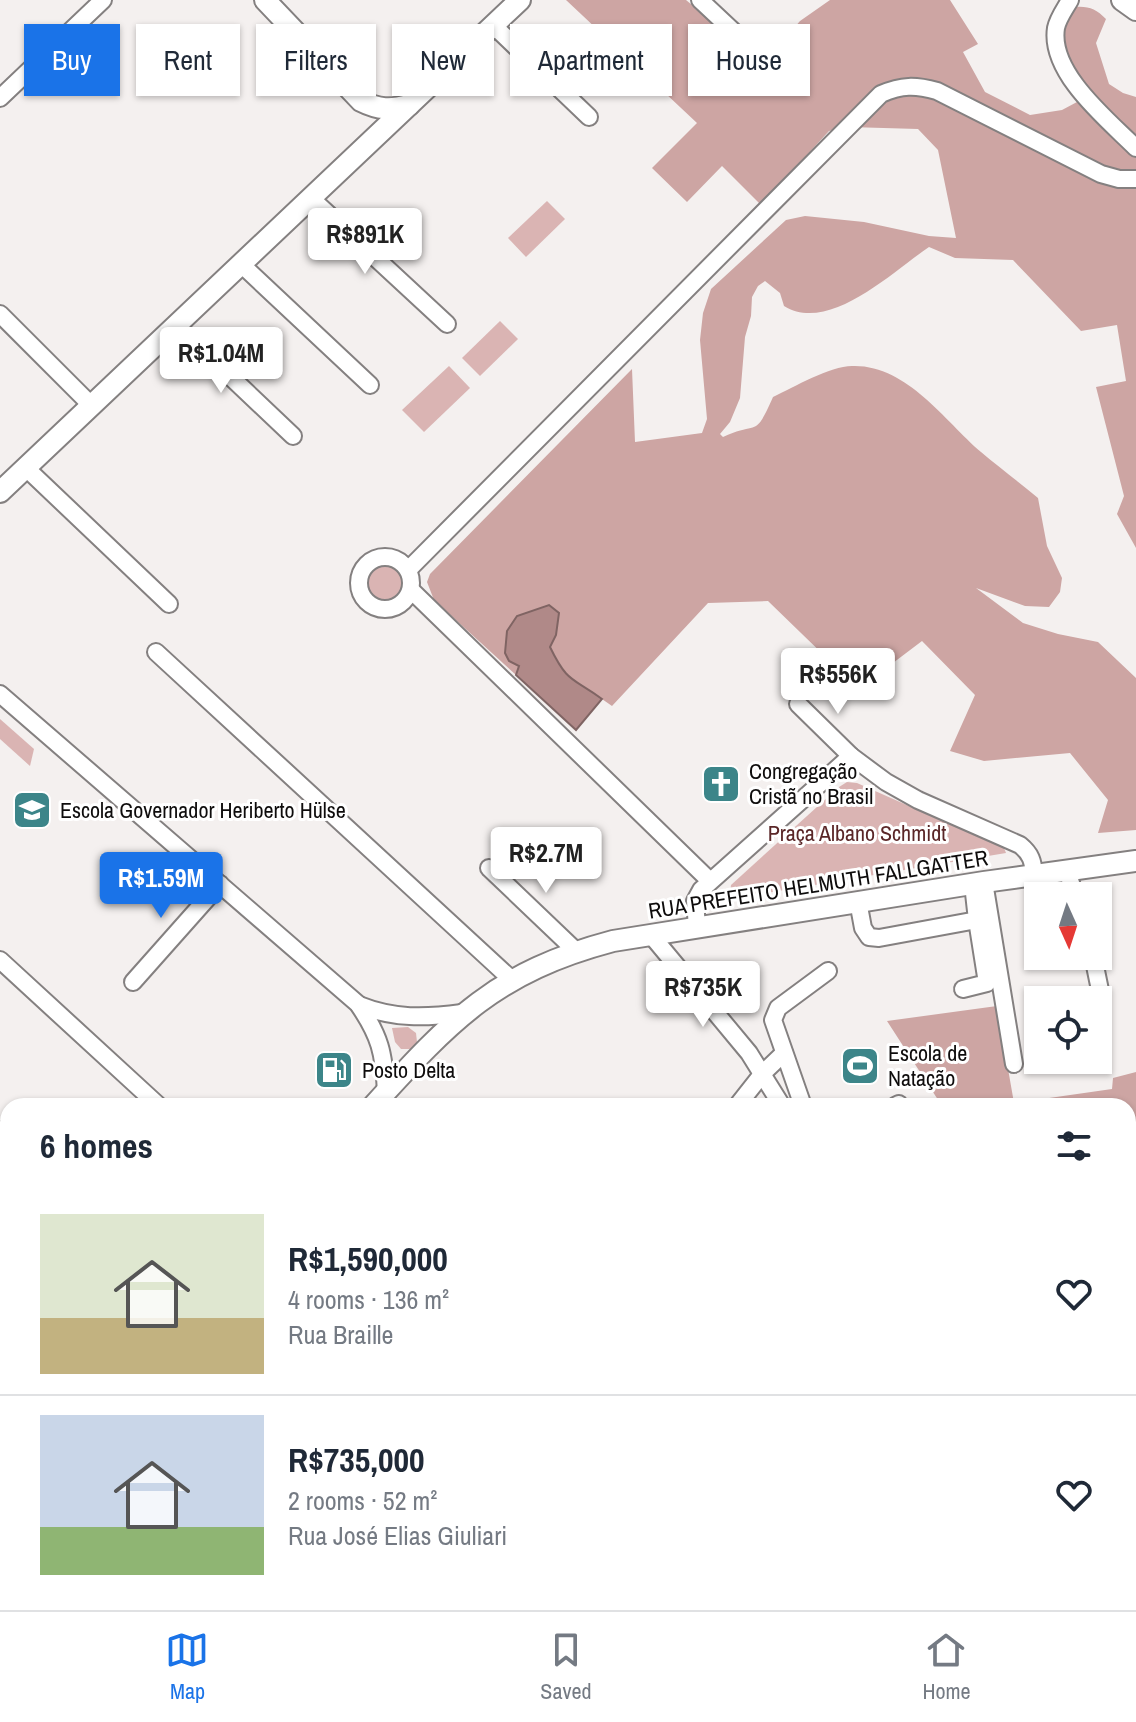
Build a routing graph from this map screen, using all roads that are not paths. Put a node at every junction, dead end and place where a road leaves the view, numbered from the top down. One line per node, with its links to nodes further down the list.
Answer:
1 (265, 0): 13 (main road)
2 (520, 0): 8 (main road)
3 (700, 0): 9 (street)
4 (1070, 0): 16 (street)
5 (1122, 0): 7 (main road)
6 (96, 2): 12 (street)
7 (1136, 10)
8 (494, 24)
9 (726, 24)
10 (494, 26): 15 (street)
11 (418, 96): 14 (main road)
12 (0, 98)
13 (361, 101): 14 (main road); 17 (main road)
14 (409, 105): 17 (main road)
15 (589, 117)
16 (1136, 148)
17 (362, 149): 19 (main road)
18 (1136, 179): 29 (street)
19 (311, 198): 20 (main road); 22 (street)
20 (241, 264): 23 (main road); 24 (street)
21 (0, 314): 25 (street)
22 (447, 324)
23 (176, 325): 25 (main road); 26 (street)
24 (370, 385)
25 (91, 405): 27 (main road)
26 (293, 436)
27 (25, 467): 28 (main road); 31 (street)
28 (0, 492)
29 (408, 570): 30 (street); 30 (street)
30 (411, 590): 40 (street)
31 (169, 604)
32 (156, 652): 51 (street)
33 (0, 694): 43 (street)
34 (798, 704): 35 (street)
35 (851, 756): 39 (street); 40 (street)
36 (1136, 861): 38 (main road, RUA PREFEITO HELMUTH FALLGATTER)
37 (489, 868): 48 (street)
38 (1067, 870): 39 (main road, RUA PREFEITO HELMUTH FALLGATTER); 41 (street)
39 (1034, 875): 42 (main road, RUA PREFEITO HELMUTH FALLGATTER)
40 (710, 881): 46 (street)
41 (1071, 882)
42 (978, 883): 44 (main road, RUA PREFEITO HELMUTH FALLGATTER); 45 (street); 57 (street)
43 (220, 884): 52 (street); 54 (street)
44 (858, 901): 45 (street); 46 (main road, RUA PREFEITO HELMUTH FALLGATTER)
45 (977, 920): 53 (street)
46 (697, 927): 47 (main road, RUA PREFEITO HELMUTH FALLGATTER)
47 (651, 935): 48 (main road, RUA PREFEITO HELMUTH FALLGATTER); 58 (street)
48 (576, 951): 51 (main road, RUA PREFEITO HELMUTH FALLGATTER)
49 (0, 960): 59 (street)
50 (828, 971): 56 (street)
51 (511, 979): 55 (main road, RUA PREFEITO HELMUTH FALLGATTER)
52 (133, 982)
53 (963, 989)
54 (358, 1004): 55 (street); 60 (street)
55 (462, 1013): 61 (main road, RUA PREFEITO HELMUTH FALLGATTER)
56 (784, 1053): 58 (street); 64 (street)
57 (1014, 1064)
58 (763, 1073): 62 (street); 63 (street)
59 (150, 1098)
60 (380, 1098)
61 (381, 1098)
62 (743, 1098)
63 (773, 1098)
64 (800, 1098)

